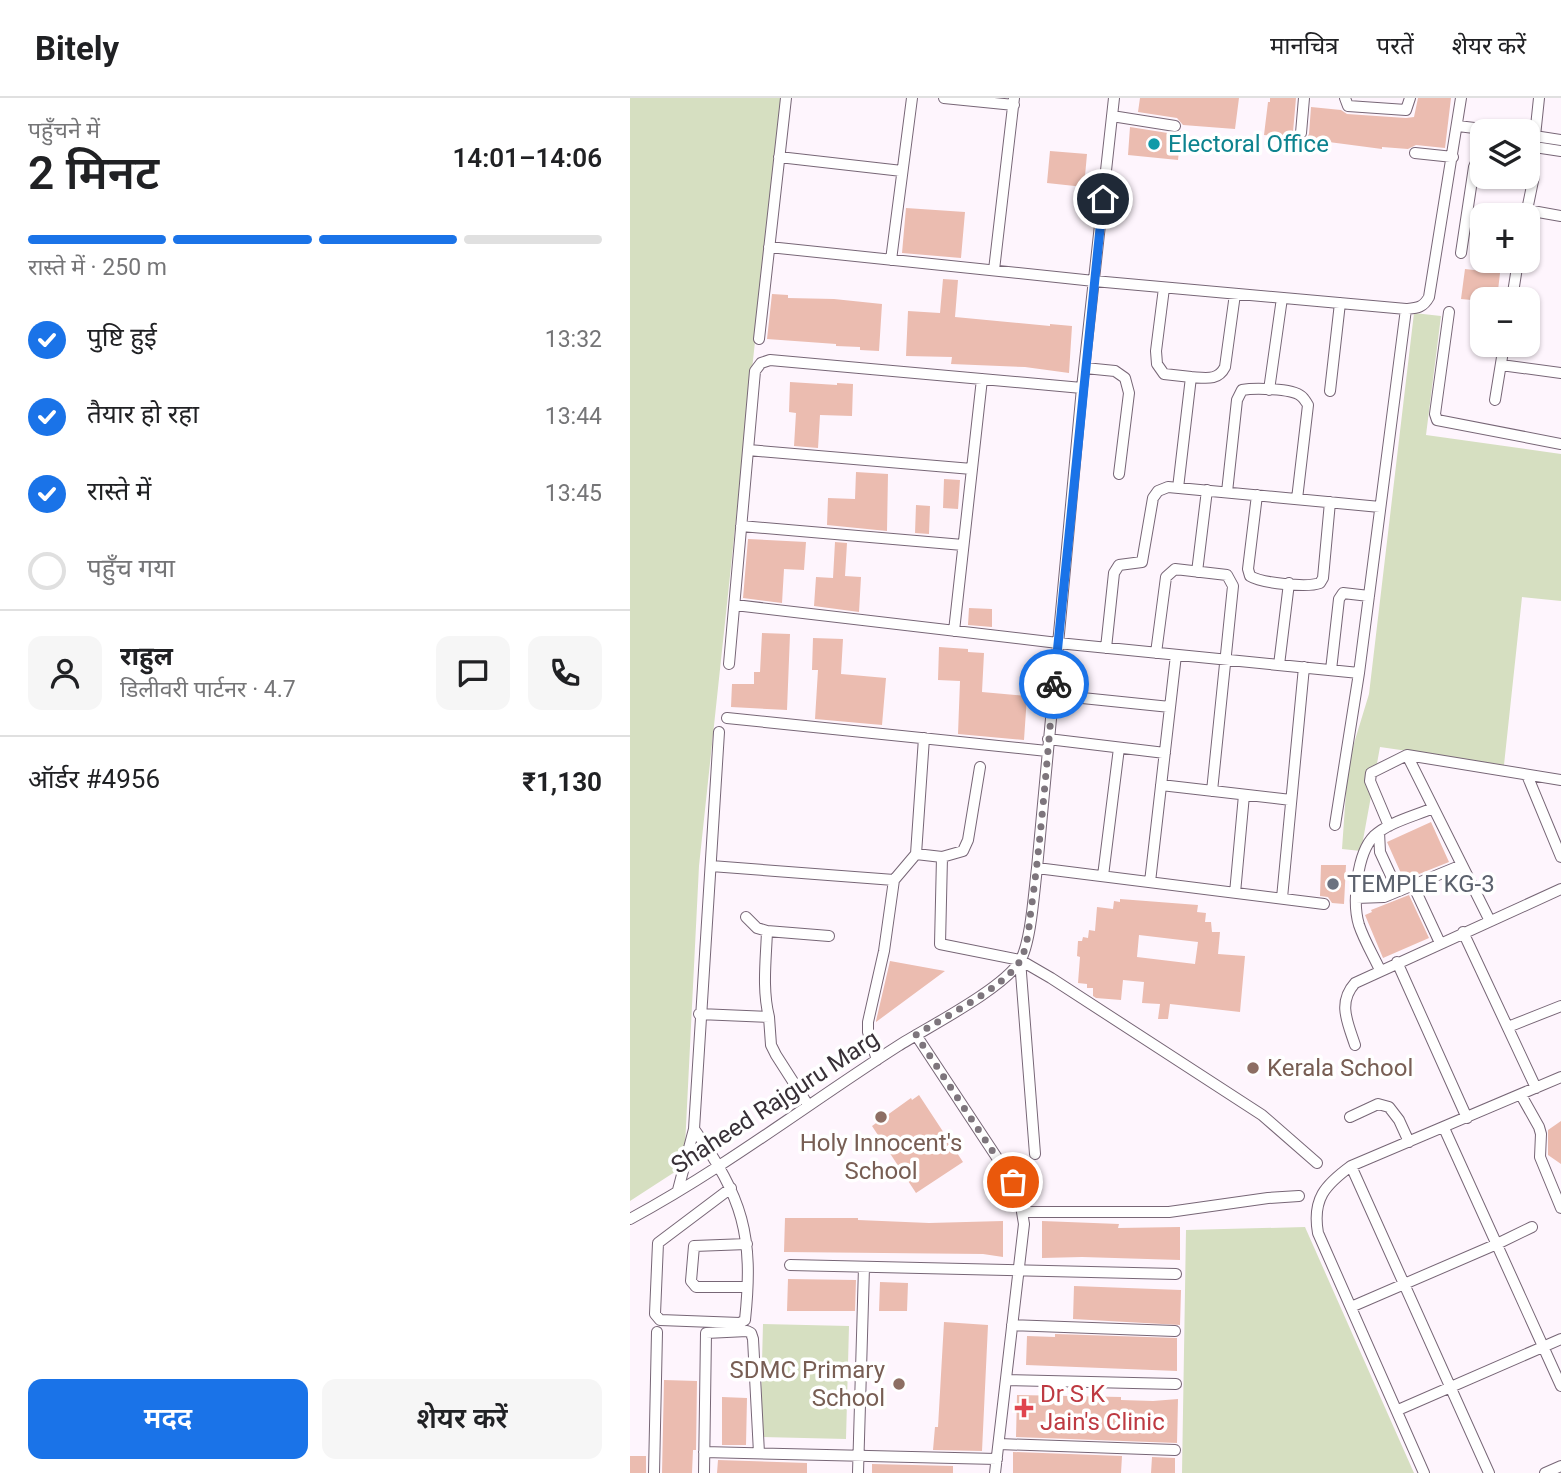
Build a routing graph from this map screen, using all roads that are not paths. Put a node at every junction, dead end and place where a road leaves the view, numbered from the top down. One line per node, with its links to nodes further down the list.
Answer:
1 (786, 98): 22 (street)
2 (912, 98): 24 (street)
3 (944, 98): 10 (street)
4 (1114, 98): 11 (street)
5 (1304, 98): 16 (street)
6 (1345, 98): 7 (street)
7 (1410, 98)
8 (1461, 98): 13 (street)
9 (1539, 98): 12 (street)
10 (1014, 102): 31 (street)
11 (1112, 116): 14 (street); 32 (street)
12 (1535, 119)
13 (1458, 125): 15 (street); 23 (street)
14 (1175, 126)
15 (1470, 127)
16 (1301, 133)
17 (1540, 137): 18 (street)
18 (1561, 140)
19 (1540, 148): 20 (street)
20 (1561, 151)
21 (1415, 153): 23 (street)
22 (779, 157): 24 (street); 28 (street)
23 (1453, 158): 37 (street)
24 (902, 171): 30 (street)
25 (1471, 189): 29 (street)
26 (1540, 214): 27 (street)
27 (1561, 216)
28 (769, 247): 30 (street); 39 (street)
29 (1461, 253)
30 (891, 260): 31 (street)
31 (994, 270): 32 (street)
32 (1094, 282): 33 (street); 42 (street)
33 (1164, 288): 34 (street); 44 (street)
34 (1235, 294): 35 (street); 44 (street)
35 (1282, 298): 36 (street); 47 (street)
36 (1340, 303): 37 (street); 48 (street)
37 (1406, 309): 60 (street)
38 (1449, 312): 50 (street)
39 (759, 339)
40 (1502, 357): 41 (street)
41 (1501, 365): 43 (street); 49 (street)
42 (1085, 368): 46 (street); 53 (street)
43 (1561, 373)
44 (1191, 377): 54 (street)
45 (982, 379): 46 (street); 51 (street); 52 (street)
46 (1083, 388): 68 (street)
47 (1269, 390): 56 (street); 58 (street)
48 (1329, 391)
49 (1495, 400)
50 (1561, 444)
51 (748, 450): 52 (street); 61 (street)
52 (972, 469): 62 (street)
53 (1119, 474)
54 (1178, 488): 55 (street); 69 (street)
55 (1207, 490): 56 (street); 63 (street)
56 (1227, 492): 57 (street)
57 (1257, 495): 58 (street); 64 (street)
58 (1297, 499): 59 (street)
59 (1330, 502): 60 (street); 64 (street)
60 (1380, 507): 65 (street)
61 (741, 526): 62 (street); 66 (street)
62 (963, 545): 67 (street)
63 (1197, 572): 70 (street); 72 (street)
64 (1289, 583): 74 (street)
65 (1369, 596): 76 (street); 77 (street)
66 (735, 605): 67 (street); 73 (street)
67 (954, 631): 68 (street)
68 (1058, 643): 69 (street); 78 (street)
69 (1106, 648): 70 (street)
70 (1156, 653): 71 (street)
71 (1176, 655): 72 (street); 79 (street)
72 (1225, 660): 74 (street); 91 (street)
73 (729, 664)
74 (1279, 665): 75 (street)
75 (1304, 667): 76 (street); 93 (street)
76 (1331, 670): 77 (street)
77 (1359, 673): 95 (street)
78 (1053, 695): 79 (street); 83 (street)
79 (1170, 707): 85 (street)
80 (727, 718): 82 (street)
81 (719, 733): 101 (street)
82 (923, 738): 83 (street); 97 (street)
83 (1048, 745): 84 (street); 102 (street)
84 (1119, 748): 85 (street); 103 (street)
85 (1165, 752): 90 (street)
86 (1407, 755): 88 (street); 94 (street); 96 (street)
87 (980, 767): 98 (street)
88 (1527, 775): 89 (street); 99 (street)
89 (1561, 780)
90 (1161, 785): 91 (street); 105 (street)
91 (1212, 791): 92 (street)
92 (1244, 794): 93 (street); 109 (street)
93 (1291, 800): 110 (street)
94 (1433, 808): 96 (street); 100 (street)
95 (1335, 825)
96 (1384, 829): 108 (street); 111 (street)
97 (916, 854): 98 (street); 104 (street)
98 (942, 857): 119 (street)
99 (1561, 857)
100 (1462, 865): 106 (street); 114 (street)
101 (711, 866): 104 (street); 123 (street)
102 (1037, 868): 103 (street); 119 (street)
103 (1104, 876): 105 (street)
104 (894, 880): 128 (street)
105 (1150, 882): 109 (street)
106 (1413, 885): 108 (street); 118 (street)
107 (1561, 889): 114 (street)
108 (1398, 891): 111 (street)
109 (1236, 892): 110 (street)
110 (1282, 898): 112 (street)
111 (1356, 898): 121 (street)
112 (1324, 904)
113 (746, 917): 115 (street)
114 (1490, 920): 116 (street)
115 (767, 931): 117 (street); 124 (street)
116 (1463, 932): 118 (street); 125 (street)
117 (829, 936)
118 (1440, 943): 120 (street)
119 (1020, 961): 126 (street, Shaheed Rajguru Marg); 138 (street); 139 (street)
120 (1397, 962): 121 (street); 134 (street)
121 (1380, 970): 127 (street)
122 (1561, 1006): 125 (street)
123 (699, 1014): 124 (street); 136 (street)
124 (769, 1017): 132 (street)
125 (1508, 1027): 130 (street)
126 (916, 1035): 128 (street, Shaheed Rajguru Marg); 146 (street)
127 (1355, 1045)
128 (877, 1060): 132 (street, Shaheed Rajguru Marg)
129 (1561, 1077): 130 (street)
130 (1536, 1088): 131 (street)
131 (1521, 1095): 134 (street); 145 (street)
132 (808, 1105): 140 (street, Shaheed Rajguru Marg)
133 (1350, 1117): 137 (street)
134 (1467, 1118): 135 (street)
135 (1444, 1128): 137 (street); 150 (street)
136 (694, 1129): 140 (street); 143 (street)
137 (1409, 1142): 141 (street)
138 (1035, 1154)
139 (1317, 1163)
140 (719, 1164): 142 (street); 143 (street, Shaheed Rajguru Marg)
141 (1350, 1166): 155 (street); 157 (street)
142 (731, 1188): 149 (street); 156 (street)
143 (678, 1190): 147 (street, Shaheed Rajguru Marg)
144 (1299, 1196): 146 (street)
145 (1561, 1208)
146 (1023, 1218): 153 (street)
147 (630, 1219)
148 (1532, 1227): 150 (street)
149 (747, 1244): 156 (street); 156 (street)
150 (1497, 1244): 155 (street); 162 (street)
151 (790, 1265): 152 (street)
152 (864, 1267): 153 (street); 172 (street)
153 (1018, 1271): 154 (street); 158 (street)
154 (1176, 1274)
155 (1404, 1285): 157 (street); 166 (street)
156 (746, 1287)
157 (1351, 1307): 167 (street)
158 (1012, 1325): 159 (street); 163 (street)
159 (1175, 1331)
160 (657, 1332): 175 (street)
161 (1561, 1339): 162 (street)
162 (1543, 1346): 165 (street); 166 (street)
163 (1006, 1380): 164 (street); 168 (street)
164 (1176, 1384)
165 (1561, 1386)
166 (1450, 1387): 167 (street); 180 (street)
167 (1398, 1410): 179 (street)
168 (999, 1444): 169 (street); 173 (street)
169 (1175, 1450)
170 (704, 1452): 171 (street); 171 (street); 176 (street)
171 (759, 1453): 172 (street)
172 (858, 1456): 173 (street); 177 (street)
173 (997, 1459): 178 (street)
174 (1561, 1466): 181 (street)
175 (654, 1473)
176 (704, 1473)
177 (858, 1473)
178 (995, 1473)
179 (1424, 1473)
180 (1489, 1473)
181 (1545, 1473)

